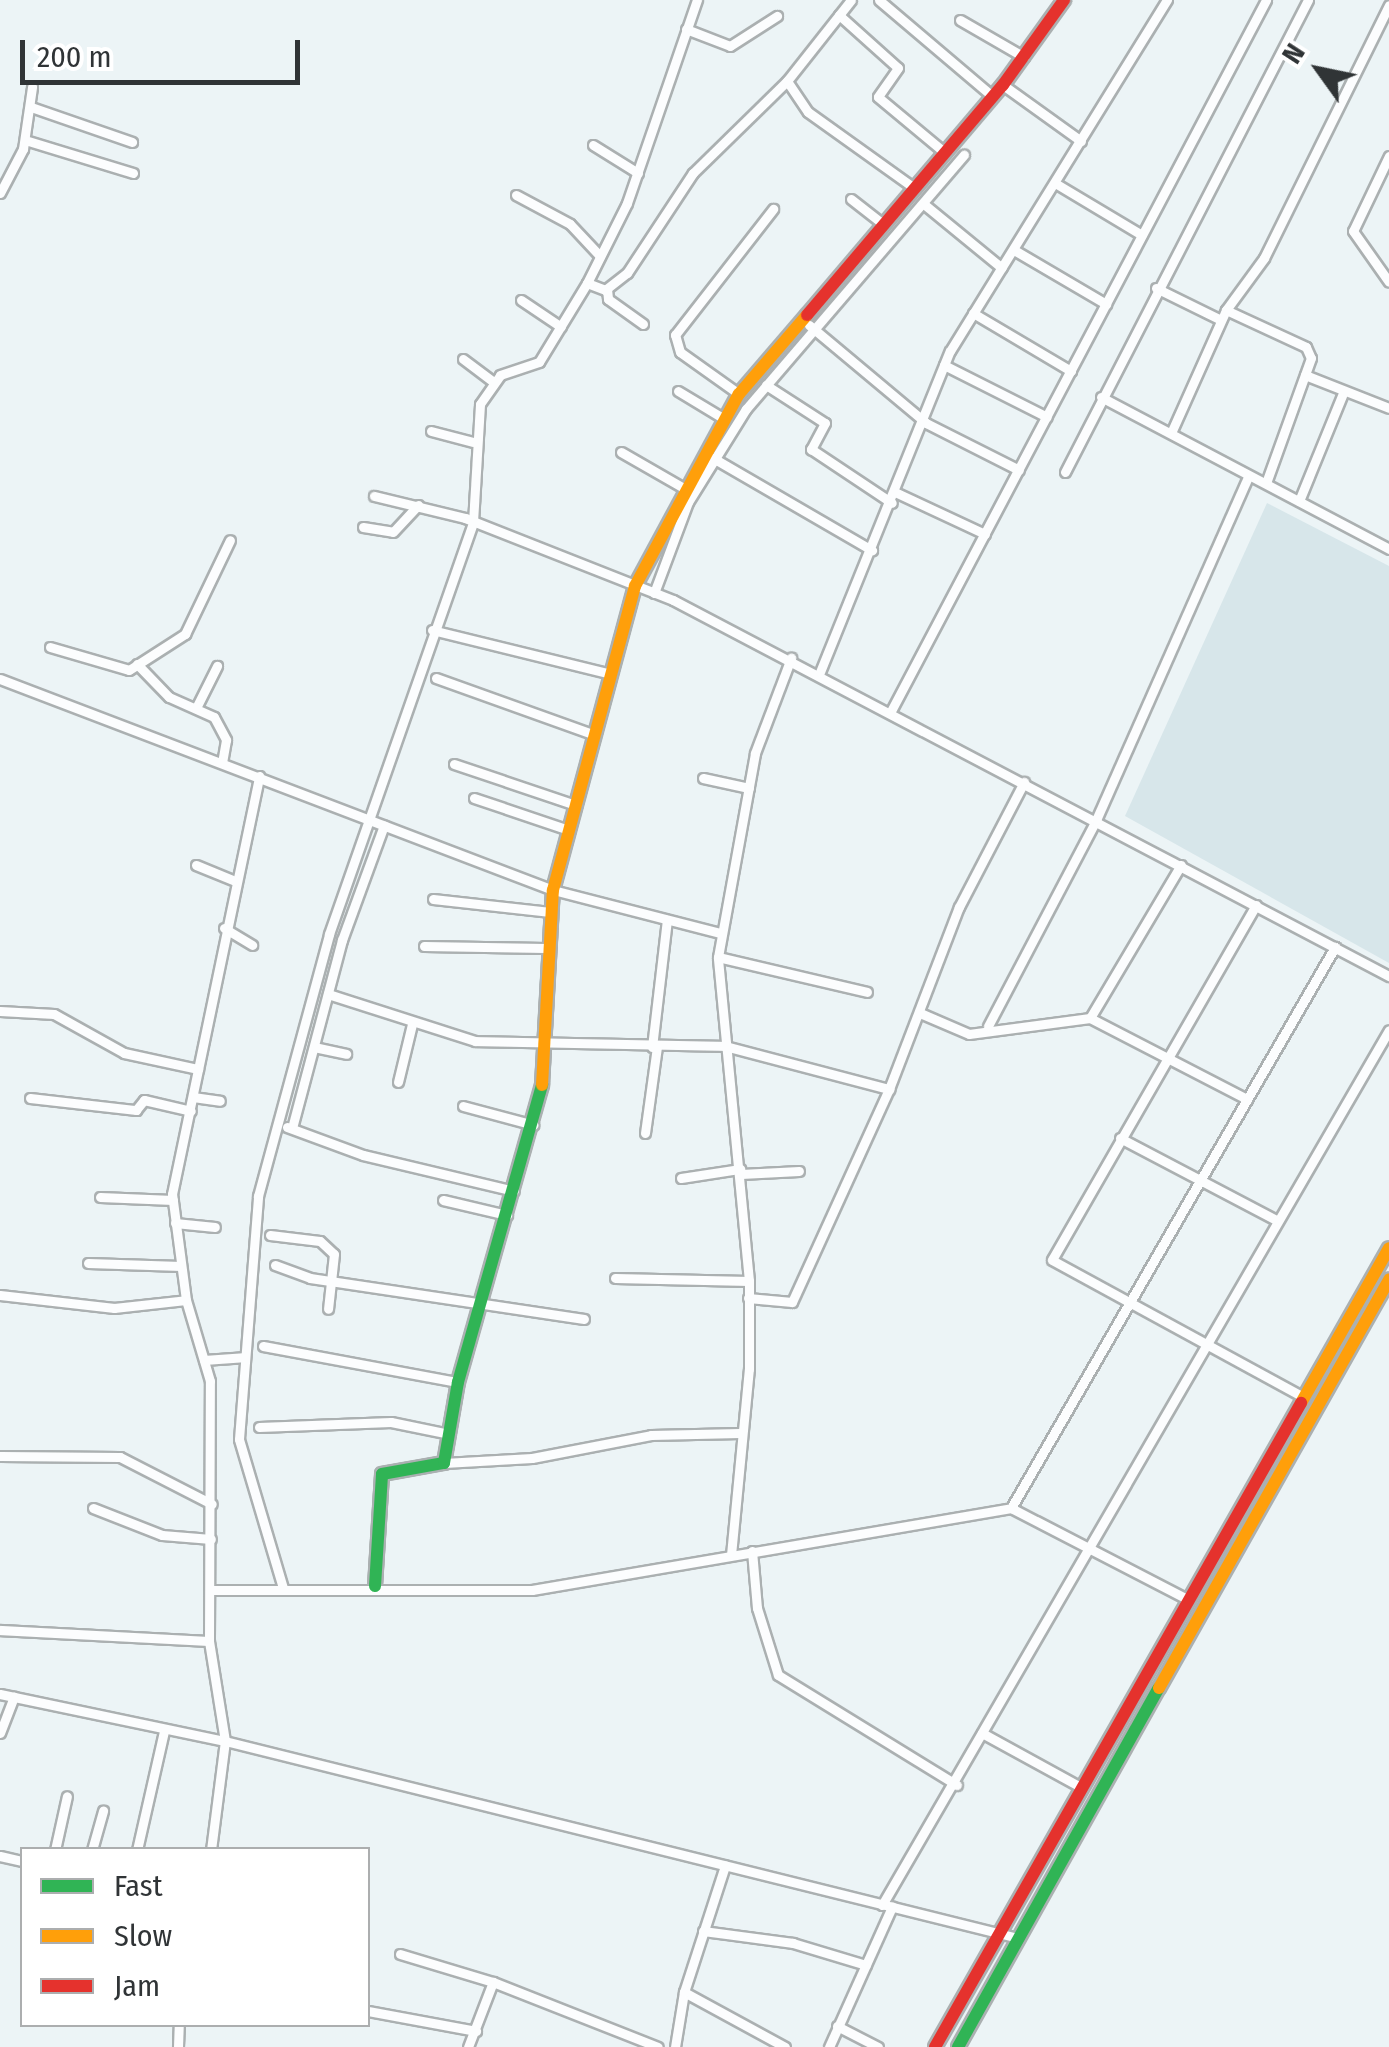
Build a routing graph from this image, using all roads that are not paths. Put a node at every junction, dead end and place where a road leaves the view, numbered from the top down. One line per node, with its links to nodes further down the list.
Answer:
1 (697, 0): 12 (street)
2 (851, 0): 9 (street)
3 (879, 0): 17 (street)
4 (1064, 0): 13 (street)
5 (1167, 0): 20 (street)
6 (1266, 0): 36 (street)
7 (1308, 0): 42 (street)
8 (1389, 6): 47 (street)
9 (838, 15): 14 (street); 23 (street)
10 (778, 16): 12 (street)
11 (960, 20): 13 (street)
12 (686, 29): 27 (street)
13 (1024, 57): 15 (street)
14 (787, 81): 29 (street); 43 (street)
15 (1003, 85): 17 (street); 20 (street)
16 (32, 87): 18 (street)
17 (992, 96): 23 (street)
18 (31, 108): 19 (street); 21 (street)
19 (25, 140): 26 (street); 30 (street)
20 (1081, 141): 28 (street)
21 (132, 142)
22 (593, 145): 27 (street)
23 (944, 152): 29 (street)
24 (964, 154): 33 (street)
25 (1389, 156): 40 (street)
26 (133, 173)
27 (638, 173): 38 (street)
28 (1055, 183): 36 (street); 37 (street)
29 (914, 188): 35 (street)
30 (0, 193)
31 (516, 195): 38 (street)
32 (851, 199): 35 (street)
33 (925, 206): 39 (street); 49 (street)
34 (774, 209): 60 (street)
35 (883, 224): 49 (street)
36 (1142, 235): 45 (street)
37 (1014, 250): 39 (street); 45 (street)
38 (600, 256): 41 (street)
39 (1002, 268): 46 (street)
40 (1389, 282)
41 (587, 283): 43 (street); 50 (street)
42 (1156, 288): 47 (street); 59 (street)
43 (607, 289): 48 (street)
44 (520, 300): 50 (street)
45 (1106, 304): 53 (street)
46 (973, 314): 52 (street); 53 (street)
47 (1224, 315): 54 (street); 66 (street)
48 (643, 324)
49 (808, 324): 56 (street); 60 (street); 64 (street)
50 (561, 327): 55 (street)
51 (463, 359): 55 (street)
52 (944, 365): 62 (street); 64 (street)
53 (1071, 371): 62 (street)
54 (1305, 375): 57 (street); 73 (street)
55 (492, 381): 67 (street)
56 (766, 385): 60 (street); 76 (street)
57 (1344, 390): 61 (street); 77 (street)
58 (678, 391): 63 (street)
59 (1101, 397): 66 (street); 71 (street)
60 (740, 402): 63 (street); 69 (street)
61 (1389, 408)
62 (1047, 417): 70 (street)
63 (723, 418): 74 (street)
64 (926, 423): 70 (street); 76 (street)
65 (431, 431): 67 (street)
66 (1172, 433): 72 (street)
67 (474, 442): 79 (street)
68 (620, 452): 74 (street)
69 (713, 458): 83 (street); 86 (street)
70 (1019, 470): 81 (street)
71 (1065, 472)
72 (1248, 477): 73 (street); 108 (street)
73 (1266, 484): 77 (street)
74 (682, 487): 85 (street)
75 (374, 496): 78 (street)
76 (895, 498): 81 (street); 83 (street)
77 (1299, 501): 84 (street)
78 (418, 505): 79 (street); 80 (street)
79 (473, 522): 85 (street); 87 (street)
80 (363, 527)
81 (985, 534): 97 (street)
82 (230, 540): 90 (street)
83 (872, 550): 92 (street)
84 (1389, 550)
85 (635, 586): 86 (street); 93 (street)
86 (654, 593): 89 (street)
87 (432, 630): 93 (street); 107 (street)
88 (50, 646): 90 (street)
89 (791, 658): 92 (street); 104 (street)
90 (137, 664): 96 (street)
91 (217, 666): 96 (street)
92 (820, 672): 97 (street)
93 (611, 674): 98 (street)
94 (436, 678): 98 (street)
95 (0, 679): 99 (street)
96 (197, 706): 99 (street)
97 (891, 710): 103 (street)
98 (595, 735): 106 (street)
99 (222, 762): 101 (street)
100 (454, 764): 106 (street)
101 (259, 776): 107 (street); 113 (street)
102 (703, 778): 104 (street)
103 (1024, 782): 108 (street); 130 (street)
104 (748, 788): 120 (street)
105 (474, 798): 110 (street)
106 (576, 806): 110 (street)
107 (370, 820): 109 (street); 150 (street)
108 (1096, 820): 112 (street); 133 (street)
109 (384, 825): 114 (street); 128 (street)
110 (570, 830): 114 (street)
111 (196, 865): 113 (street)
112 (1180, 865): 116 (street); 131 (street)
113 (235, 881): 119 (street)
114 (553, 890): 117 (street); 118 (street)
115 (433, 900): 117 (street)
116 (1256, 905): 123 (street); 140 (street)
117 (550, 912): 124 (street)
118 (667, 920): 120 (street); 136 (street)
119 (224, 928): 121 (street); 141 (street)
120 (720, 932): 125 (street)
121 (252, 945)
122 (424, 946): 124 (street)
123 (1335, 947): 126 (street); 146 (street)
124 (546, 948): 138 (street)
125 (718, 958): 127 (street); 135 (street)
126 (1389, 976)
127 (867, 992)
128 (328, 994): 132 (street); 137 (street)
129 (0, 1011): 141 (street)
130 (920, 1013): 133 (street); 143 (street)
131 (1090, 1018): 133 (street); 140 (street)
132 (412, 1024): 138 (street); 142 (street)
133 (988, 1026)
134 (1389, 1030): 165 (street)
135 (725, 1046): 136 (street); 143 (street); 155 (street)
136 (654, 1047): 138 (street); 153 (street)
137 (314, 1048): 139 (street); 152 (street)
138 (550, 1048): 151 (street)
139 (346, 1054)
140 (1169, 1055): 146 (street); 154 (street)
141 (198, 1069): 144 (street)
142 (398, 1082)
143 (889, 1089): 177 (street)
144 (193, 1097): 147 (street); 149 (street)
145 (30, 1098): 149 (street)
146 (1247, 1099): 158 (street)
147 (220, 1101)
148 (463, 1106): 151 (street)
149 (190, 1111): 161 (street)
150 (279, 1126): 152 (street); 185 (street)
151 (534, 1126): 159 (street)
152 (292, 1128): 159 (street)
153 (645, 1132)
154 (1120, 1138): 158 (street); 179 (street)
155 (740, 1171): 156 (street); 157 (street); 175 (street)
156 (799, 1171)
157 (682, 1178)
158 (1200, 1180): 165 (street); 179 (street)
159 (514, 1191): 163 (street)
160 (100, 1197): 161 (street)
161 (172, 1200): 164 (street)
162 (443, 1200): 163 (street)
163 (507, 1215): 180 (street)
164 (176, 1222): 166 (street); 171 (street)
165 (1278, 1222): 184 (street)
166 (215, 1227)
167 (270, 1236): 172 (street)
168 (1389, 1248): 188 (street)
169 (88, 1263): 171 (street)
170 (274, 1265): 172 (street)
171 (181, 1266): 178 (street)
172 (332, 1278): 180 (street); 181 (street)
173 (615, 1278): 175 (street)
174 (1389, 1279): 225 (street)
175 (748, 1281): 177 (street)
176 (0, 1295): 178 (street)
177 (748, 1298): 190 (street)
178 (186, 1300): 186 (street)
179 (1128, 1304): 184 (street); 196 (street)
180 (482, 1306): 182 (street); 187 (street)
181 (328, 1309)
182 (584, 1319)
183 (263, 1346): 187 (street)
184 (1205, 1347): 188 (street); 198 (street)
185 (244, 1357): 186 (street); 202 (street)
186 (204, 1360): 194 (street)
187 (458, 1382): 191 (street)
188 (1304, 1397): 204 (street)
189 (259, 1427): 191 (street)
190 (740, 1433): 193 (street); 200 (street)
191 (450, 1434): 193 (street)
192 (0, 1456): 194 (street)
193 (444, 1463): 201 (street)
194 (212, 1504): 197 (street)
195 (94, 1508): 197 (street)
196 (1011, 1508): 198 (street); 199 (street)
197 (211, 1539): 203 (street)
198 (1089, 1548): 204 (street); 211 (street)
199 (752, 1551): 200 (street); 213 (street)
200 (731, 1555): 201 (street)
201 (375, 1586): 202 (street)
202 (284, 1588): 203 (street)
203 (210, 1590): 206 (street)
204 (1185, 1598): 214 (street)
205 (0, 1630): 206 (street)
206 (209, 1641): 212 (street)
207 (0, 1694): 208 (street)
208 (14, 1698): 209 (street); 210 (street)
209 (164, 1730): 212 (street); 219 (street)
210 (0, 1733)
211 (982, 1733): 213 (street); 214 (street)
212 (225, 1741): 220 (street); 221 (street)
213 (956, 1785): 222 (street)
214 (1077, 1786): 223 (street)
215 (67, 1796): 217 (street)
216 (103, 1811): 218 (street)
217 (56, 1847)
218 (93, 1847)
219 (138, 1847)
220 (211, 1847)
221 (725, 1866): 222 (street); 224 (street)
222 (888, 1906): 223 (street); 227 (street)
223 (996, 1930): 225 (street); 239 (street)
224 (704, 1931): 227 (street); 229 (street)
225 (1014, 1937): 240 (street)
226 (400, 1954): 228 (street)
227 (866, 1964): 231 (street)
228 (493, 1982): 232 (street); 234 (street)
229 (684, 1992): 235 (street); 236 (street)
230 (370, 2010): 232 (street)
231 (838, 2026): 237 (street); 238 (street)
232 (476, 2031): 233 (street)
233 (468, 2047)
234 (658, 2047)
235 (676, 2047)
236 (785, 2047)
237 (829, 2047)
238 (878, 2047)
239 (935, 2047)
240 (958, 2047)

